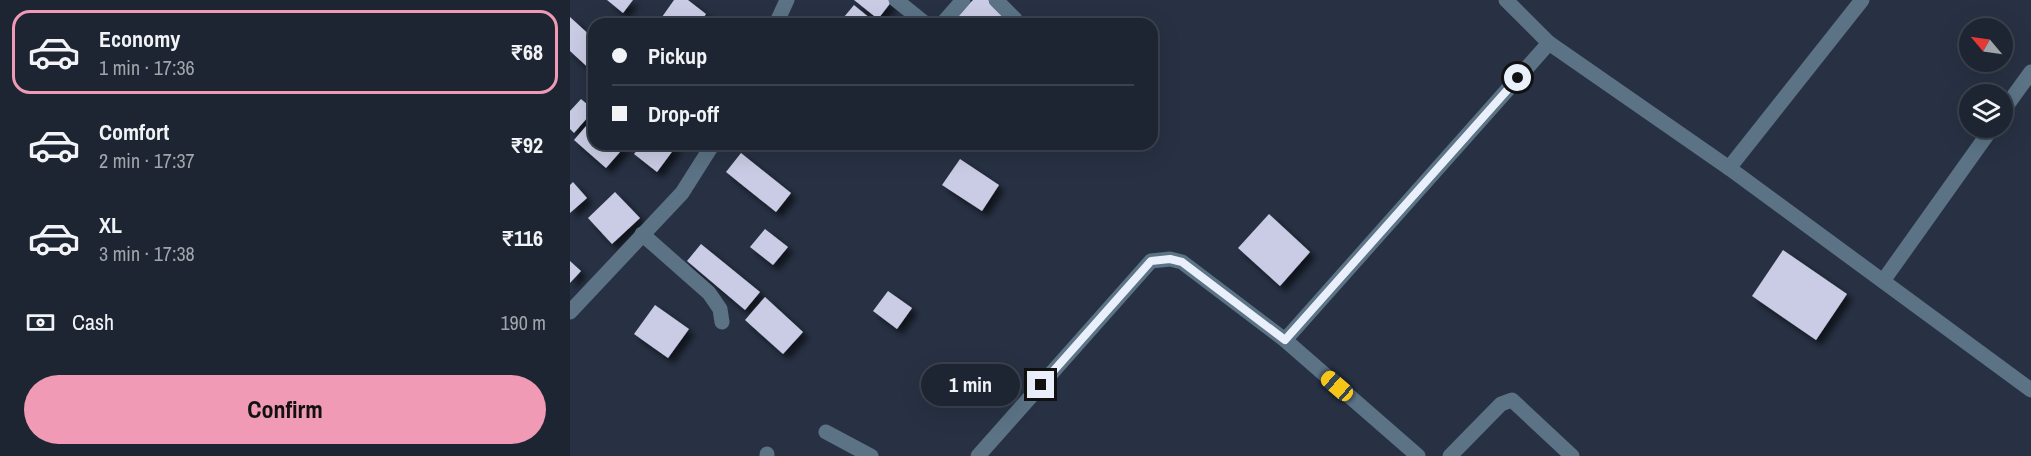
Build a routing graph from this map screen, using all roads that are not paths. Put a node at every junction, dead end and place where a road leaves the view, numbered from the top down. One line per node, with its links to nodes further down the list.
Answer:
1 (787, 0): 7 (street)
2 (896, 0): 8 (street)
3 (963, 0): 9 (street)
4 (996, 0): 10 (street)
5 (1506, 0): 11 (street)
6 (1862, 0): 16 (street)
7 (779, 18)
8 (918, 18)
9 (947, 18)
10 (1014, 18)
11 (1549, 42): 16 (street); 21 (street)
12 (2031, 72): 13 (street)
13 (2013, 97)
14 (1985, 138): 18 (street)
15 (709, 150): 17 (street)
16 (1728, 168): 18 (street)
17 (642, 234): 19 (street); 20 (street)
18 (1883, 281): 22 (street)
19 (570, 312)
20 (722, 322)
21 (1285, 340): 25 (street); 26 (street)
22 (2031, 390)
23 (826, 432): 24 (street)
24 (871, 456)
25 (978, 456)
26 (1418, 456)
27 (1450, 456): 28 (street)
28 (1572, 456)

